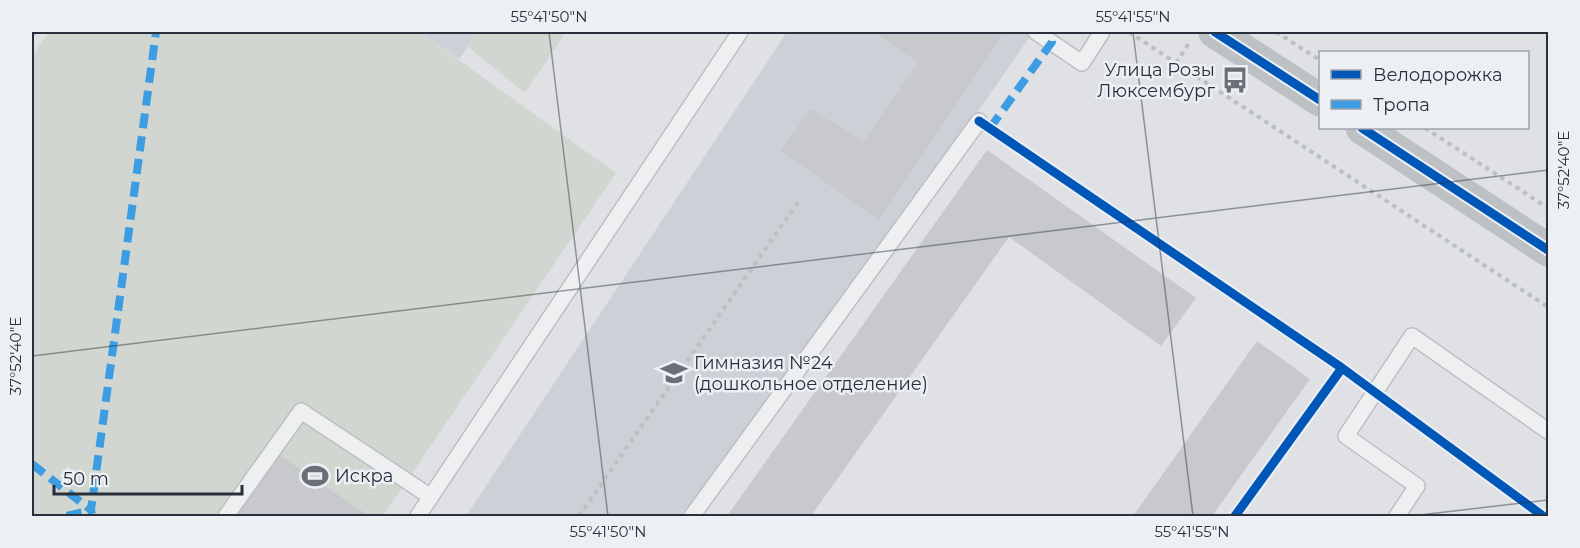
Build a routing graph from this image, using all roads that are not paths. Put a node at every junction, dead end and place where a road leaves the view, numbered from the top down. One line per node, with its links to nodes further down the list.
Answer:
1 (740, 32): 11 (lane)
2 (1036, 32): 5 (lane)
3 (1082, 32): 5 (lane)
4 (1203, 35): 6 (street)
5 (1099, 36)
6 (1319, 99)
7 (979, 121): 14 (lane)
8 (1364, 129): 9 (street)
9 (1548, 250)
10 (1548, 431): 15 (lane)
11 (431, 497): 12 (lane); 13 (lane)
12 (226, 516)
13 (418, 516)
14 (692, 516)
15 (1397, 516)

